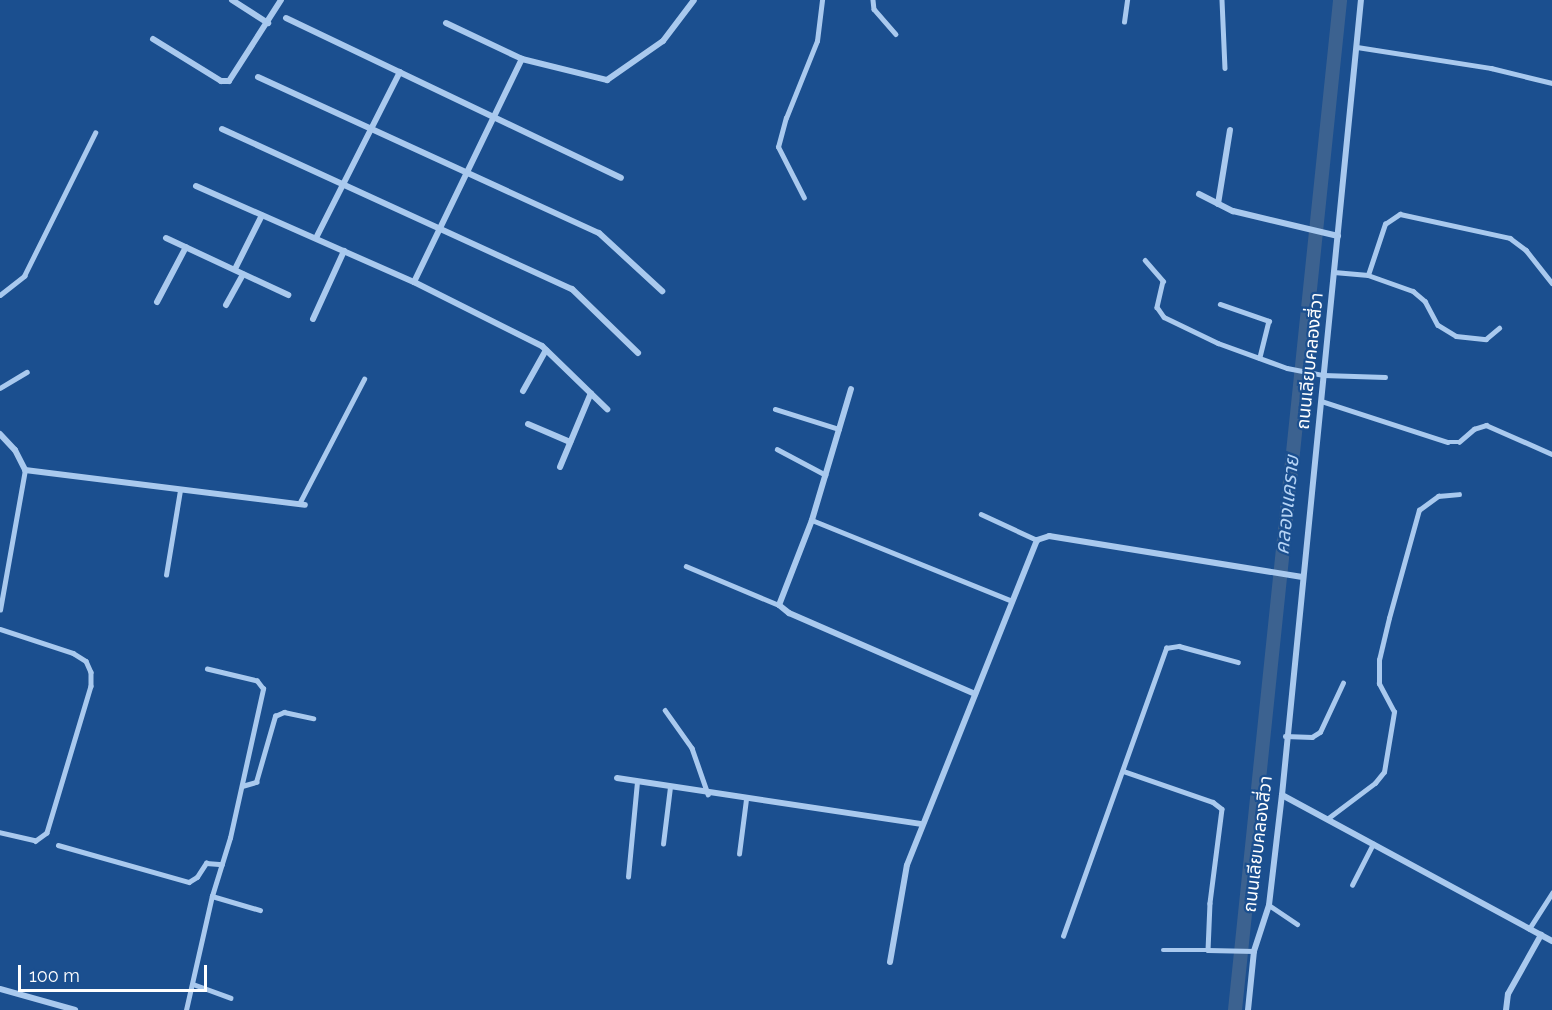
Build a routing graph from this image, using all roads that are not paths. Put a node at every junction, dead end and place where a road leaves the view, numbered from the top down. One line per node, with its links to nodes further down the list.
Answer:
1 (232, 0): 11 (street)
2 (281, 0): 11 (street)
3 (694, 0): 16 (street)
4 (822, 0): 31 (lane)
5 (873, 0): 13 (lane)
6 (1127, 0): 10 (lane)
7 (1222, 0): 17 (lane)
8 (1361, 0): 15 (street, ถนนเลียบคลองสี่วา)
9 (286, 18): 18 (street)
10 (1124, 22)
11 (268, 23): 14 (street)
12 (446, 23): 16 (street)
13 (896, 34)
14 (153, 39)
15 (1357, 47): 20 (lane); 35 (street, ถนนเลียบคลองสี่วา)
16 (522, 59): 21 (street)
17 (1225, 68)
18 (400, 72): 21 (street); 23 (street)
19 (258, 77): 23 (street)
20 (1552, 83)
21 (494, 117): 26 (street); 27 (street)
22 (222, 129): 28 (street)
23 (371, 129): 26 (street); 28 (street)
24 (1230, 130): 32 (street)
25 (95, 133): 48 (lane)
26 (467, 173): 34 (street); 47 (street)
27 (621, 178)
28 (344, 183): 34 (street); 37 (street)
29 (196, 186): 33 (street)
30 (1199, 194): 32 (street)
31 (804, 198)
32 (1218, 204): 35 (street)
33 (262, 215): 37 (street); 41 (street)
34 (441, 227): 45 (street); 56 (street)
35 (1338, 236): 42 (street, ถนนเลียบคลองสี่วา)
36 (166, 238): 38 (street)
37 (316, 238): 39 (street)
38 (186, 247): 41 (street); 50 (street)
39 (344, 251): 45 (street); 53 (street)
40 (1146, 260): 57 (lane)
41 (235, 269): 43 (street)
42 (1334, 272): 44 (lane); 59 (street, ถนนเลียบคลองสี่วา)
43 (243, 274): 49 (street); 52 (street)
44 (1368, 275): 46 (lane); 54 (lane)
45 (414, 282): 55 (street)
46 (1552, 283)
47 (662, 291)
48 (0, 295)
49 (288, 295)
50 (157, 302)
51 (1220, 304): 57 (lane)
52 (226, 305)
53 (313, 319)
54 (1499, 328)
55 (546, 350): 64 (street); 65 (street)
56 (638, 353)
57 (1260, 358): 59 (lane)
58 (27, 372): 62 (lane)
59 (1323, 375): 60 (lane); 66 (street, ถนนเลียบคลองสี่วา)
60 (1385, 377)
61 (364, 379): 80 (lane)
62 (0, 388)
63 (851, 389): 70 (street)
64 (523, 392)
65 (591, 393): 67 (street); 72 (street)
66 (1321, 401): 74 (lane); 86 (street, ถนนเลียบคลองสี่วา)
67 (607, 409)
68 (775, 410): 70 (lane)
69 (528, 424): 72 (street)
70 (839, 429): 77 (street)
71 (0, 434): 76 (street)
72 (570, 442): 75 (street)
73 (777, 448): 77 (lane)
74 (1552, 454)
75 (560, 467)
76 (25, 470): 78 (street); 89 (lane)
77 (826, 475): 82 (street)
78 (180, 490): 80 (street); 85 (lane)
79 (1459, 494): 106 (lane)
80 (302, 505)
81 (981, 514): 83 (lane)
82 (812, 520): 87 (lane); 88 (street)
83 (1037, 540): 86 (street); 87 (street)
84 (686, 566): 88 (lane)
85 (166, 575)
86 (1301, 577): 97 (street, ถนนเลียบคลองสี่วา)
87 (1010, 600): 94 (street)
88 (779, 604): 94 (street)
89 (0, 610)
90 (0, 629): 108 (lane)
91 (1238, 662): 98 (lane)
92 (207, 669): 101 (lane)
93 (1343, 683): 97 (lane)
94 (975, 694): 107 (street)
95 (665, 710): 103 (lane)
96 (314, 718): 101 (lane)
97 (1285, 736): 104 (street, ถนนเลียบคลองสี่วา)
98 (1123, 771): 123 (lane); 126 (lane)
99 (616, 778): 100 (street)
100 (637, 781): 102 (street); 114 (lane)
101 (242, 786): 113 (lane)
102 (670, 787): 103 (street); 109 (lane)
103 (708, 794): 105 (street)
104 (1282, 795): 106 (street); 118 (street, ถนนเลียบคลองสี่วา)
105 (746, 799): 107 (street); 112 (lane)
106 (1327, 819): 110 (street)
107 (921, 824): 128 (street)
108 (0, 834)
109 (663, 844)
110 (1373, 844): 115 (lane); 121 (street)
111 (58, 845): 113 (lane)
112 (739, 854)
113 (222, 864): 117 (lane)
114 (628, 877)
115 (1352, 885)
116 (1552, 893): 121 (lane)
117 (212, 896): 119 (lane); 129 (lane)
118 (1269, 905): 120 (lane); 127 (street, ถนนเลียบคลองสี่วา)
119 (260, 910)
120 (1297, 924)
121 (1529, 929): 122 (street)
122 (1541, 935): 124 (street); 135 (street)
123 (1063, 936)
124 (1552, 941)
125 (1163, 950): 126 (lane)
126 (1208, 950): 127 (lane)
127 (1254, 951): 134 (street, ถนนเลียบคลองสี่วา)
128 (890, 962)
129 (193, 984): 131 (lane); 133 (lane)
130 (0, 989): 132 (street)
131 (231, 998)
132 (75, 1010)
133 (186, 1010)
134 (1248, 1010)
135 (1506, 1010)

